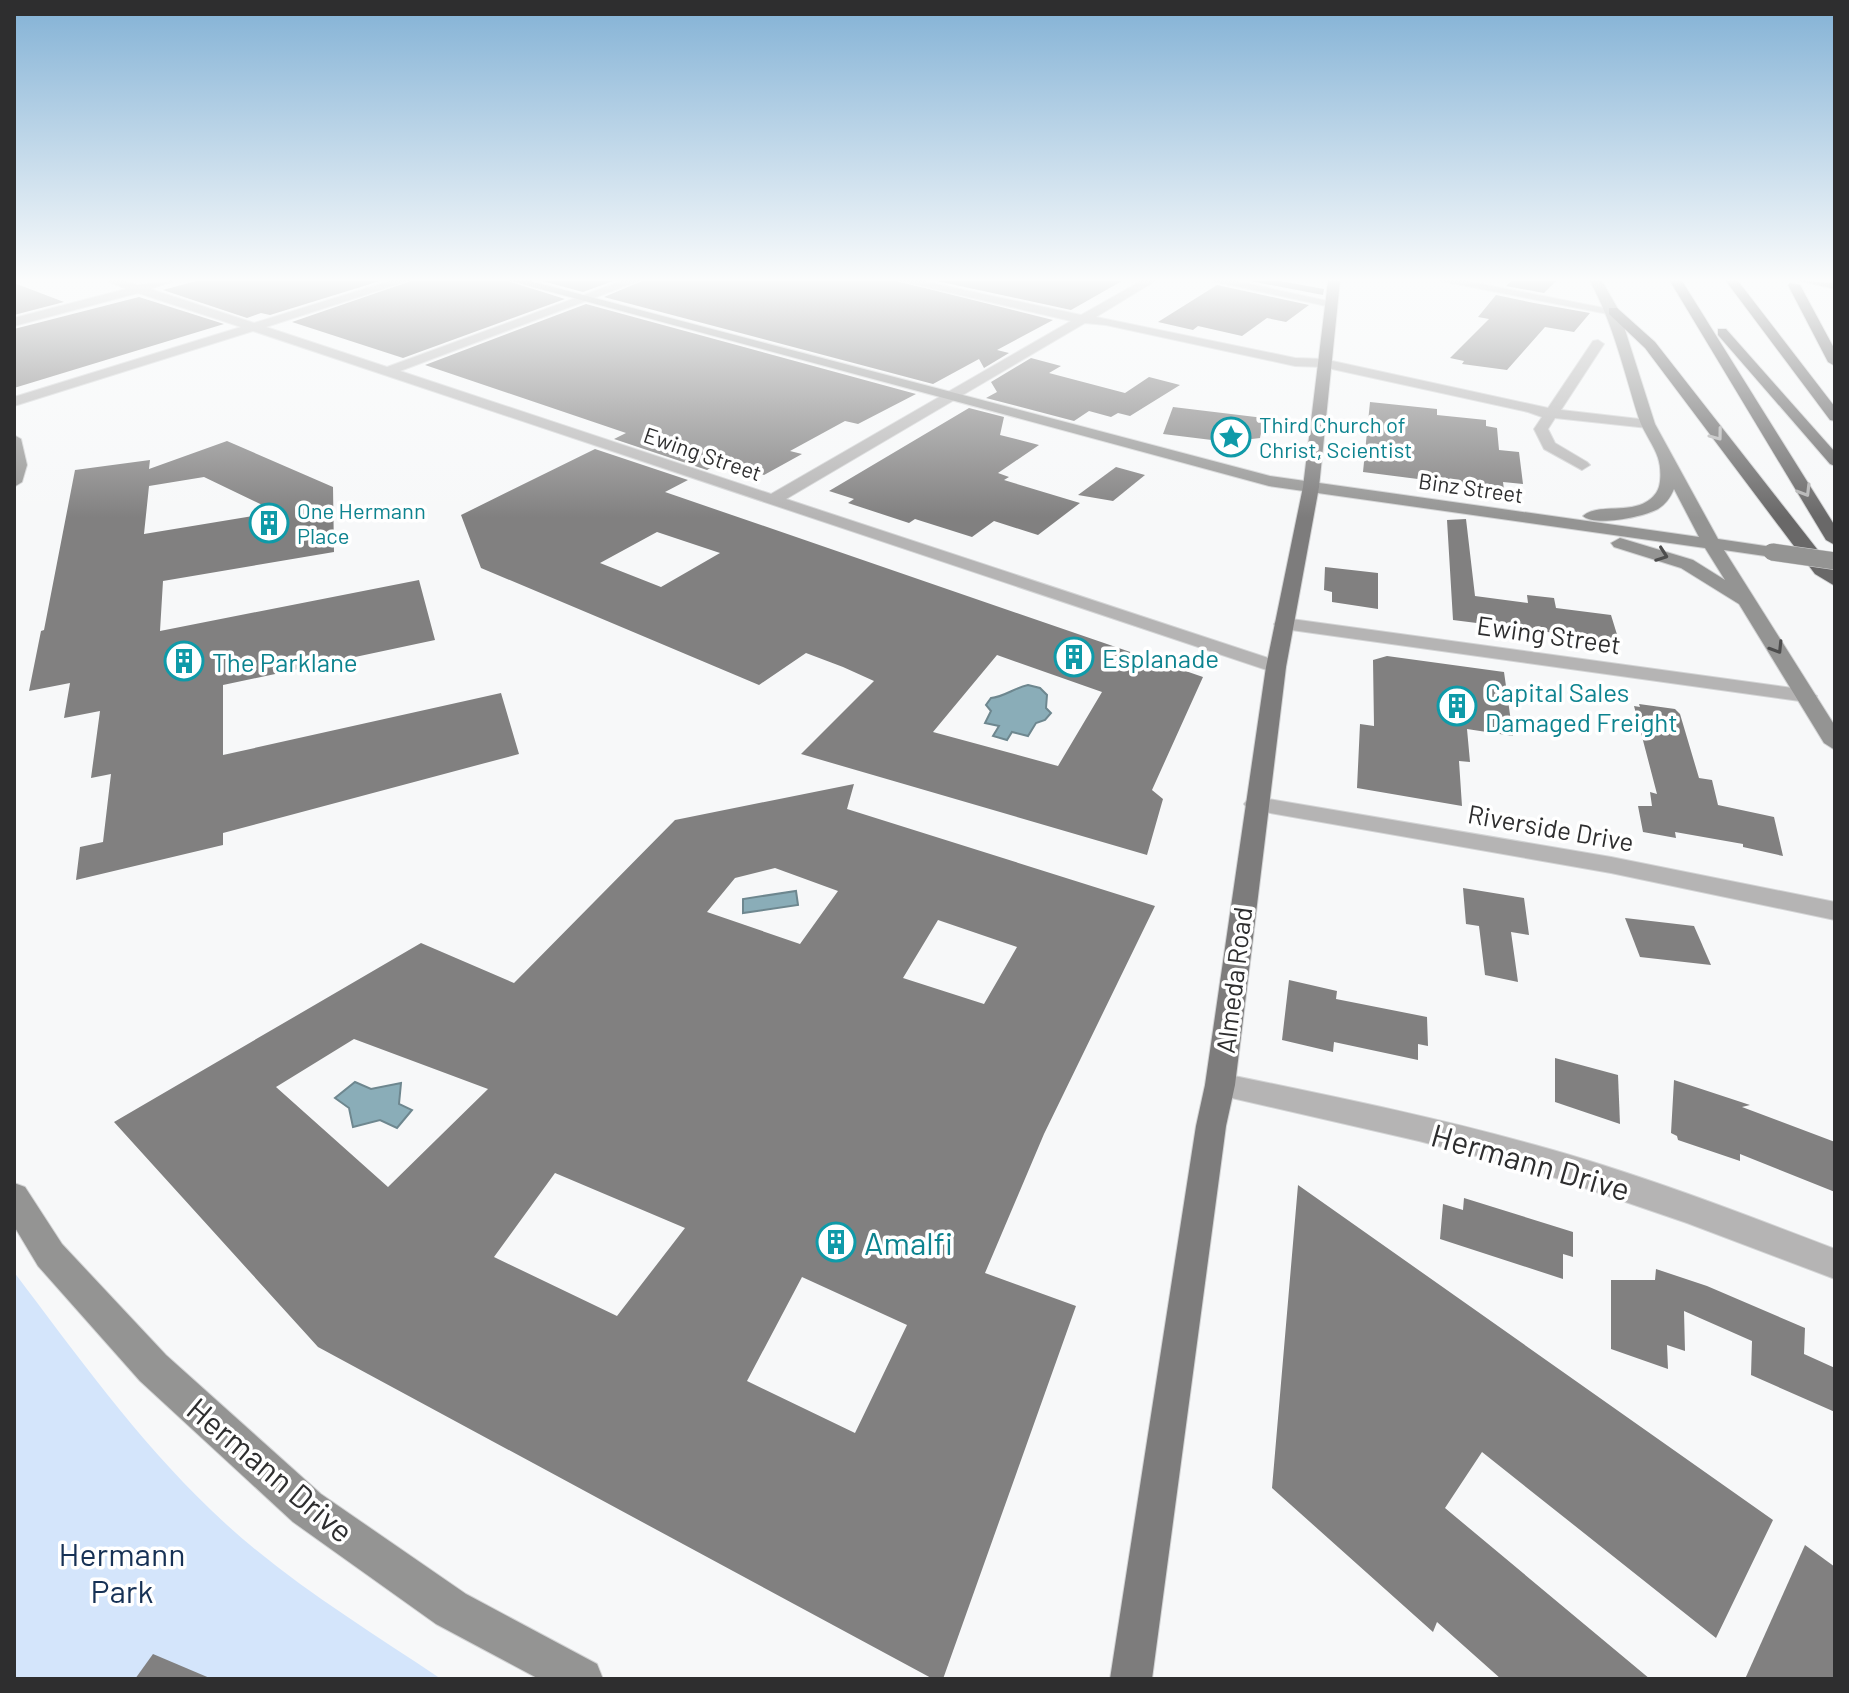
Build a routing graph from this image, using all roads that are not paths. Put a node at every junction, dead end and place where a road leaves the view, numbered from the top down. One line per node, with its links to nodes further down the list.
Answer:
1 (149, 360): 17 (street)
2 (349, 360): 15 (street, Ewing Street)
3 (419, 360): 15 (street)
4 (815, 360): 16 (main road, Binz Street)
5 (1010, 360): 16 (street)
6 (1286, 360): 14 (street)
7 (1323, 360): 14 (main road, Almeda Road)
8 (1587, 360): 18 (street)
9 (1628, 360): 20 (main road)
10 (1661, 360): 32 (highway, one-way to 32)
11 (1726, 360): 29 (highway, one-way to 29)
12 (1744, 360): 23 (highway)
13 (1792, 360): 19 (highway)
14 (1322, 368): 18 (street); 26 (main road, Almeda Road)
15 (386, 372): 27 (street, Ewing Street)
16 (950, 395): 26 (main road, Binz Street); 27 (street)
17 (14, 402)
18 (1551, 413): 20 (street); 24 (street)
19 (1835, 417)
20 (1648, 424): 22 (main road)
21 (14, 439): 25 (main road)
22 (1667, 460): 28 (main road); 30 (main road)
23 (1835, 461)
24 (1582, 465)
25 (14, 482)
26 (1311, 487): 28 (main road, Binz Street); 34 (main road, Almeda Road)
27 (770, 501): 35 (street, Ewing Street)
28 (1513, 515): 30 (main road, Binz Street); 33 (main road, one-way to 33)
29 (1835, 540)
30 (1711, 543): 31 (main road, Binz Street, bridge); 33 (main road)
31 (1835, 561)
32 (1835, 581)
33 (1749, 603): 36 (main road, one-way to 36)
34 (1284, 624): 35 (main road, Almeda Road); 36 (street, Ewing Street)
35 (1276, 667): 38 (main road, Almeda Road)
36 (1807, 696): 37 (main road)
37 (1835, 743)
38 (1256, 804): 39 (street, Riverside Drive); 40 (main road, Almeda Road)
39 (1835, 911)
40 (1220, 1085): 42 (street, Hermann Drive); 44 (main road, Almeda Road)
41 (14, 1197): 43 (main road, Hermann Drive)
42 (1835, 1264)
43 (582, 1679)
44 (1131, 1679)

